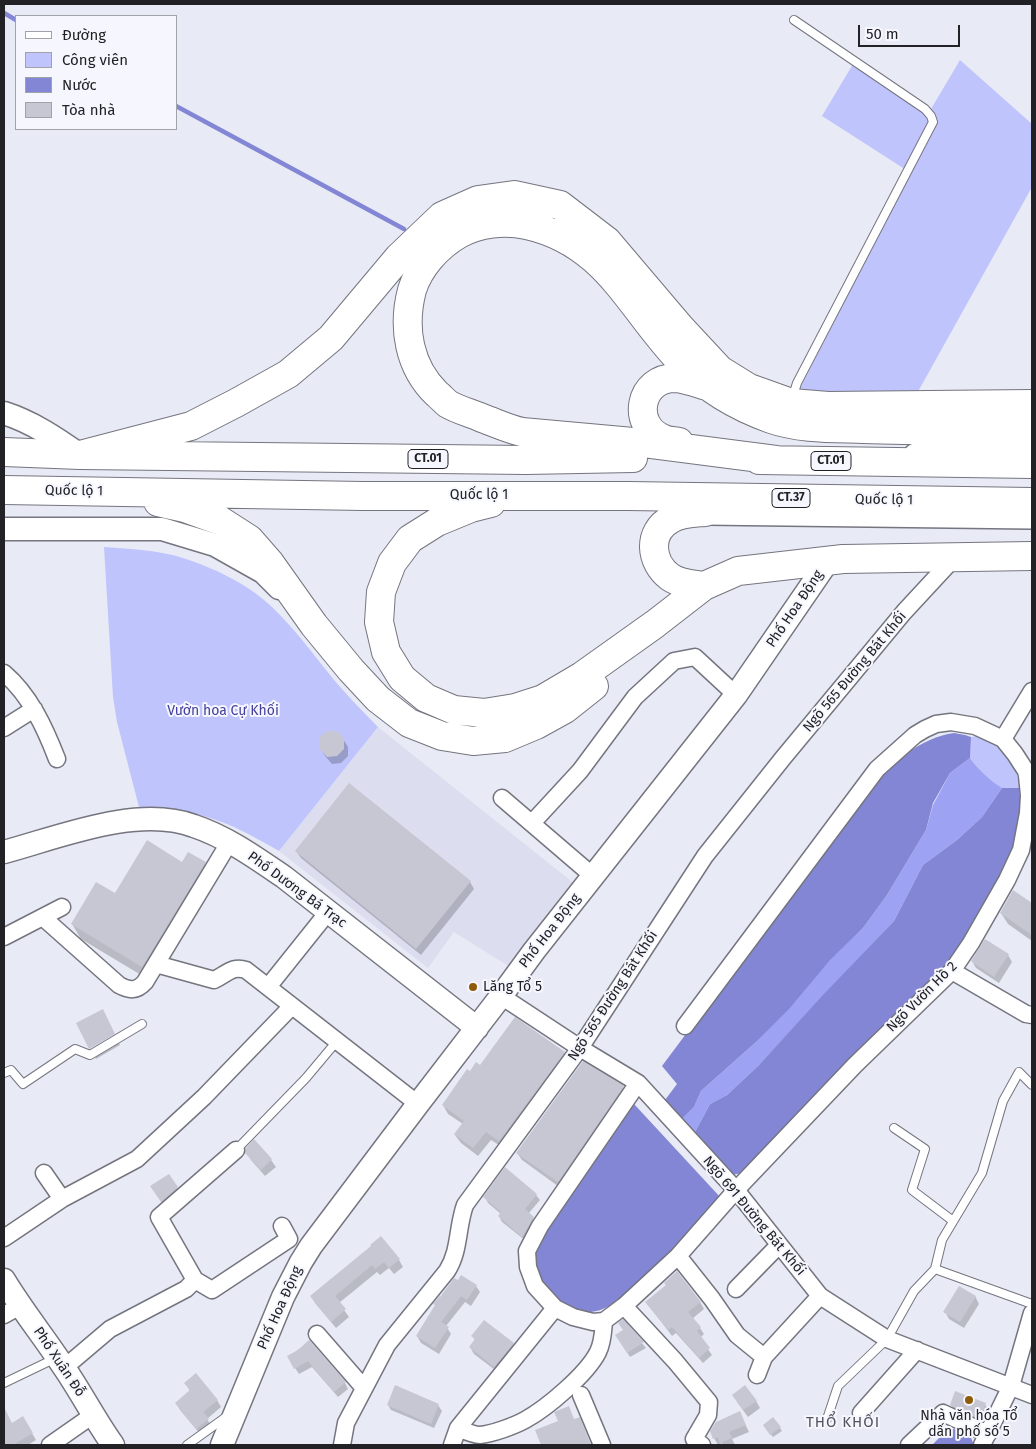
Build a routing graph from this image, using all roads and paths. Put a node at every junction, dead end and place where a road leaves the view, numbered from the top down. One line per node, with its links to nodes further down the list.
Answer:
1 (794, 20): 3 (lane)
2 (707, 386): 6 (highway); 11 (highway); 11 (highway)
3 (791, 403): 4 (highway); 9 (highway)
4 (1032, 404)
5 (4, 413): 9 (street)
6 (1032, 430)
7 (1032, 449): 10 (main road)
8 (4, 452): 9 (highway, CT.01)
9 (80, 455): 11 (highway, CT.01)
10 (953, 455): 11 (highway, CT.01); 12 (highway)
11 (776, 460)
12 (1032, 464)
13 (4, 490): 14 (highway, Quốc lộ 1)
14 (107, 491): 15 (highway, Quốc lộ 1); 27 (highway)
15 (522, 496): 16 (highway, Quốc lộ 1); 26 (highway)
16 (628, 496): 18 (highway, Quốc lộ 1 / CT.37); 19 (main road)
17 (1032, 502): 18 (highway, CT.37)
18 (954, 508): 19 (main road); 20 (main road)
19 (705, 512): 25 (highway)
20 (1032, 516)
21 (4, 529): 27 (street)
22 (1032, 556): 24 (highway)
23 (828, 561): 24 (highway); 25 (highway); 30 (street, Phố Hoa Động)
24 (938, 563): 55 (street, Ngõ 565 Đường Bát Khối)
25 (704, 586): 26 (highway)
26 (655, 624): 27 (highway)
27 (314, 625)
28 (4, 673): 31 (street)
29 (1032, 691): 33 (street)
30 (736, 695): 37 (street); 40 (street, Phố Hoa Động)
31 (34, 709): 32 (street); 34 (street)
32 (4, 728)
33 (1003, 739): 35 (street, Ngõ Vườn Hồ 2); 52 (street, Ngõ Vườn Hồ 2)
34 (57, 759)
35 (1030, 776): 46 (street, Ngõ Vườn Hồ 2)
36 (502, 798): 37 (street)
37 (532, 823): 40 (street)
38 (229, 843): 39 (street, Phố Dương Bá Trạc); 42 (street, Phố Dương Bá Trạc); 45 (street)
39 (4, 852)
40 (593, 876): 48 (street, Phố Hoa Động)
41 (62, 907): 44 (street)
42 (328, 912): 47 (street); 53 (street, Phố Dương Bá Trạc)
43 (46, 921): 45 (street)
44 (4, 937)
45 (156, 964): 47 (street)
46 (952, 971): 50 (street); 63 (street, Ngõ Vườn Hồ 2)
47 (268, 987): 49 (street)
48 (501, 996): 53 (street, Phố Hoa Động); 55 (street, Ngõ 691 Đường Bát Khối)
49 (292, 1006): 54 (street); 64 (street)
50 (1032, 1015)
51 (142, 1024): 56 (lane)
52 (685, 1026)
53 (477, 1028): 59 (street, Phố Hoa Động)
54 (337, 1041): 59 (street); 61 (lane)
55 (580, 1048): 57 (street, Ngõ 691 Đường Bát Khối); 89 (street, Ngõ 565 Đường Bát Khối)
56 (4, 1074)
57 (638, 1083): 63 (street, Ngõ 691 Đường Bát Khối); 77 (street)
58 (1032, 1085): 65 (lane)
59 (418, 1104): 92 (street, Phố Hoa Động)
60 (894, 1128): 65 (lane)
61 (236, 1150): 72 (street)
62 (44, 1173): 64 (street)
63 (736, 1190): 68 (street, Ngõ 691 Đường Bát Khối); 69 (street, Ngõ Vườn Hồ 2)
64 (62, 1199): 67 (street)
65 (953, 1221): 70 (lane)
66 (282, 1226): 72 (street)
67 (4, 1238)
68 (779, 1245): 73 (street); 74 (street, Ngõ 691 Đường Bát Khối)
69 (678, 1256): 76 (street, Ngõ Vườn Hồ 2); 84 (street)
70 (934, 1269): 75 (lane); 82 (lane)
71 (4, 1280): 78 (street, Phố Xuân Đỗ)
72 (195, 1280): 85 (street)
73 (736, 1288)
74 (820, 1296): 82 (street, Ngõ 691 Đường Bát Khối); 84 (street)
75 (1032, 1304)
76 (624, 1306): 80 (street, Ngõ Vườn Hồ 2); 98 (street)
77 (554, 1308): 80 (street); 96 (street)
78 (12, 1310): 85 (street, Phố Xuân Đỗ)
79 (1032, 1313): 88 (street)
80 (604, 1321): 96 (street)
81 (317, 1334): 89 (street)
82 (887, 1339): 83 (street, Ngõ 691 Đường Bát Khối); 95 (lane)
83 (917, 1350): 88 (street, Ngõ 691 Đường Bát Khối); 93 (street)
84 (764, 1357): 86 (street)
85 (61, 1363): 87 (lane); 94 (street, Phố Xuân Đỗ)
86 (757, 1375)
87 (4, 1383)
88 (1011, 1386): 91 (street, Ngõ 691 Đường Bát Khối); 97 (street)
89 (364, 1388): 103 (street, Ngõ 565 Đường Bát Khối)
90 (581, 1395): 105 (street)
91 (1032, 1395)
92 (237, 1410): 101 (lane); 102 (street, Phố Hoa Động)
93 (861, 1413)
94 (93, 1415): 99 (street); 100 (street, Phố Xuân Đỗ)
95 (827, 1419)
96 (458, 1428): 104 (street)
97 (985, 1440): 106 (street)
98 (693, 1443)
99 (50, 1445)
100 (113, 1445)
101 (187, 1445)
102 (222, 1445)
103 (342, 1445)
104 (452, 1445)
105 (602, 1445)
106 (909, 1445)

